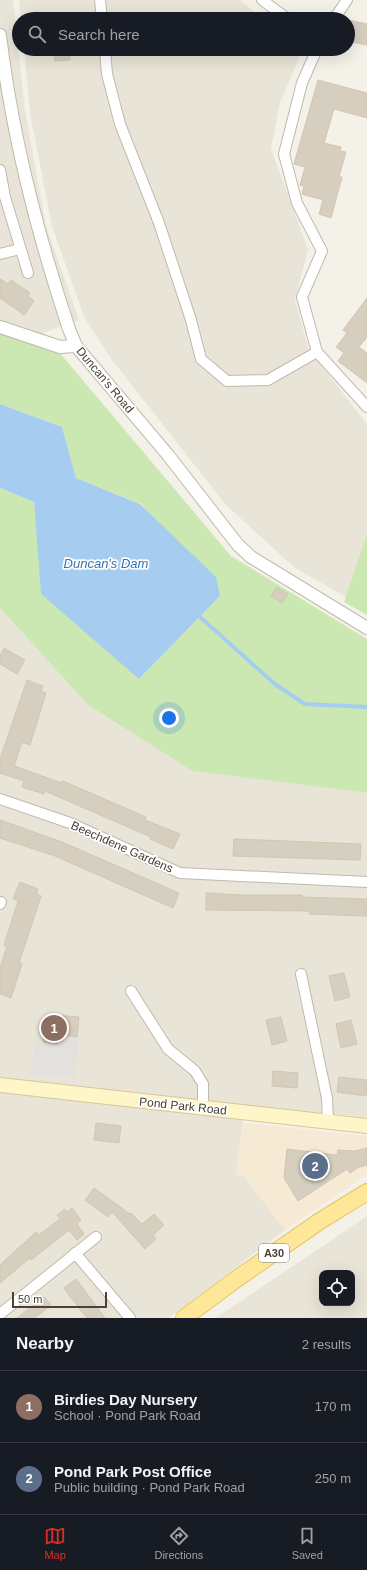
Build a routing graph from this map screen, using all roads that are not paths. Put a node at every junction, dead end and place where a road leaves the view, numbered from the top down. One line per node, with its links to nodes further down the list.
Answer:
1 (100, 0): 4 (street)
2 (262, 0): 5 (street)
3 (347, 0): 6 (street)
4 (101, 12)
5 (278, 12)
6 (339, 12)
7 (0, 35): 10 (street, Duncan's Road)
8 (106, 56): 17 (street)
9 (314, 56): 17 (street)
10 (1, 57): 16 (street, Duncan's Road)
11 (0, 170): 12 (street)
12 (20, 249): 13 (street); 14 (street)
13 (0, 254)
14 (28, 272)
15 (0, 328): 16 (street)
16 (76, 346): 19 (street, Duncan's Road)
17 (317, 352): 18 (street)
18 (367, 407)
19 (367, 628)
20 (0, 799): 21 (street, Beechdene Gardens)
21 (367, 882)
22 (301, 974): 26 (street)
23 (131, 990): 25 (street)
24 (0, 1085): 25 (main road, Pond Park Road)
25 (203, 1108): 26 (main road, Pond Park Road)
26 (328, 1121): 27 (main road, Pond Park Road)
27 (367, 1126)
28 (367, 1192): 33 (main road, A30)
29 (96, 1237): 30 (street)
30 (76, 1254): 31 (street); 32 (street)
31 (0, 1314)
32 (130, 1318)
33 (184, 1318)

